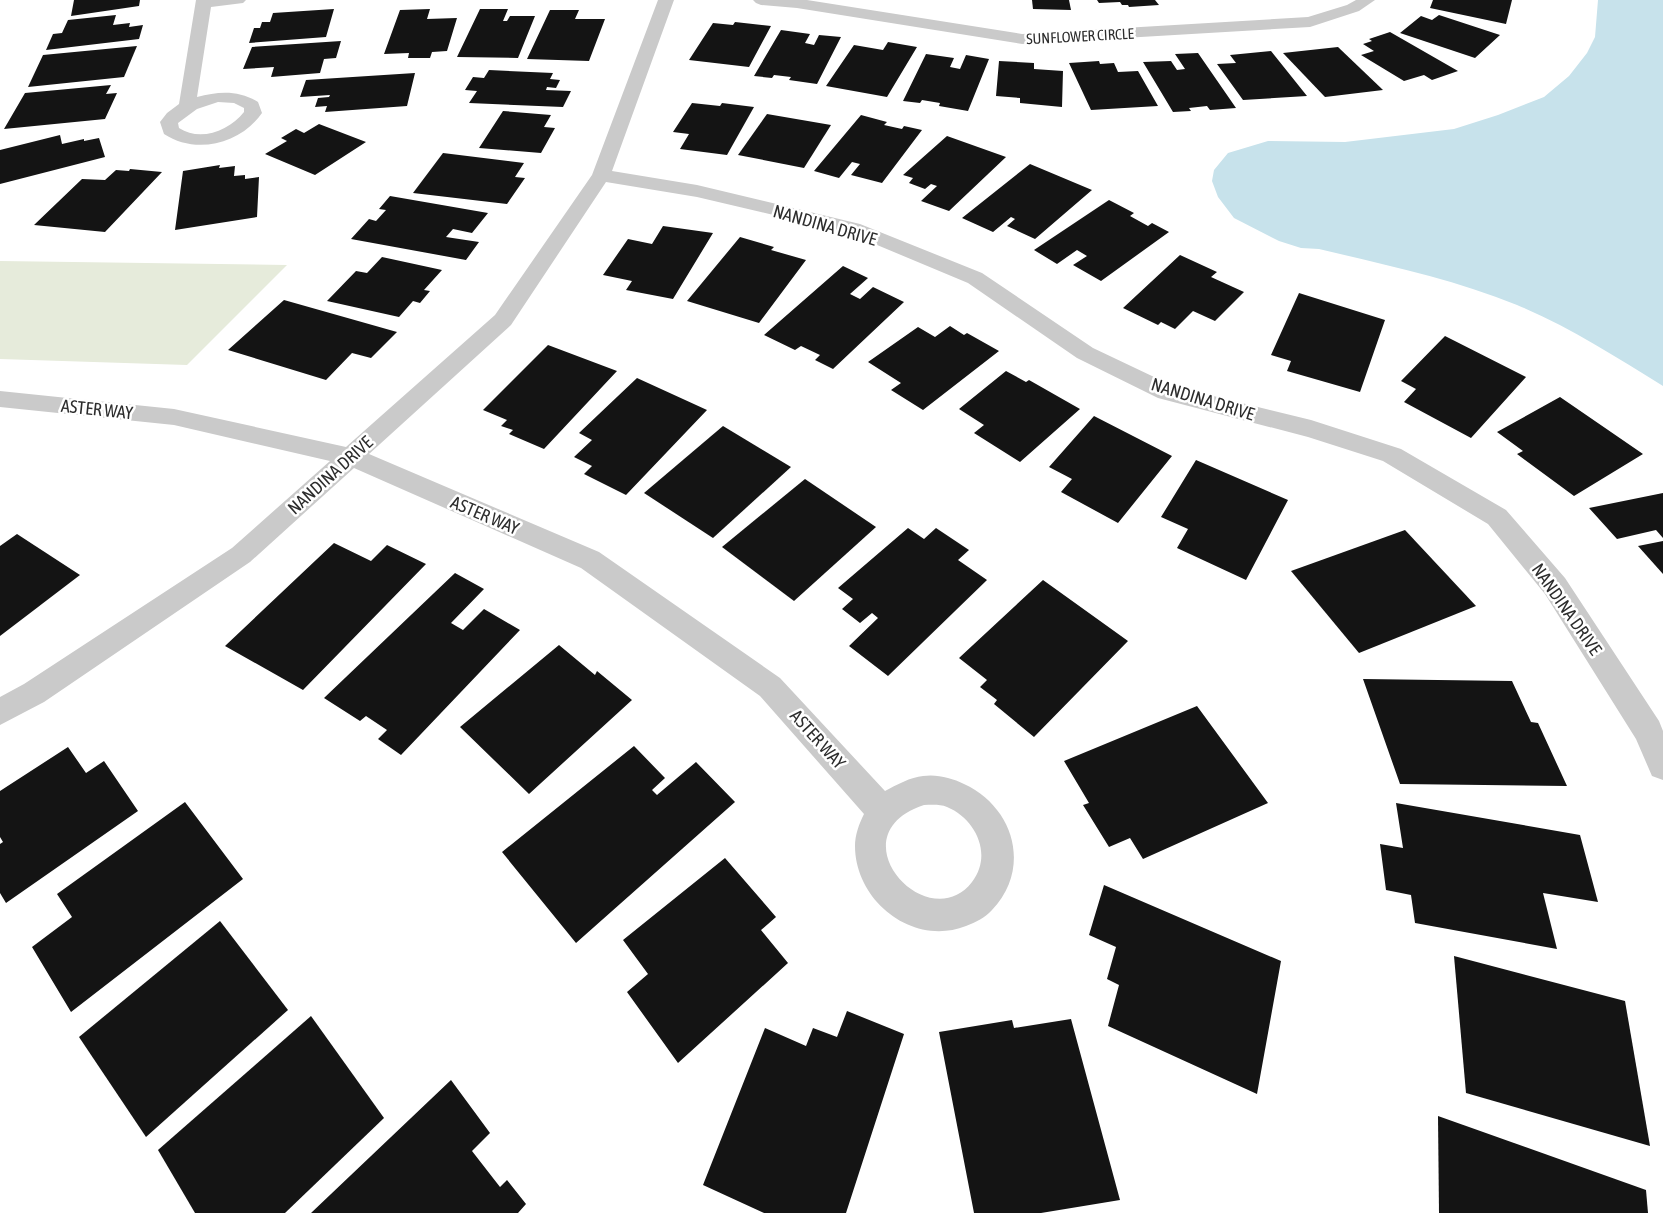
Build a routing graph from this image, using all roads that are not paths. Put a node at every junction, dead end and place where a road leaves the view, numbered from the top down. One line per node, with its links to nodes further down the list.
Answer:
1 (238, 0): 5 (street)
2 (666, 0): 7 (street, NANDINA DRIVE)
3 (761, 0): 4 (street, SUNFLOWER CIRCLE)
4 (1367, 0)
5 (204, 2): 6 (street)
6 (187, 106)
7 (601, 175): 9 (street, NANDINA DRIVE); 11 (street, NANDINA DRIVE)
8 (0, 399): 9 (street, ASTER WAY)
9 (350, 457): 10 (street, NANDINA DRIVE); 12 (street, ASTER WAY)
10 (0, 712)
11 (1663, 766)
12 (883, 812)

